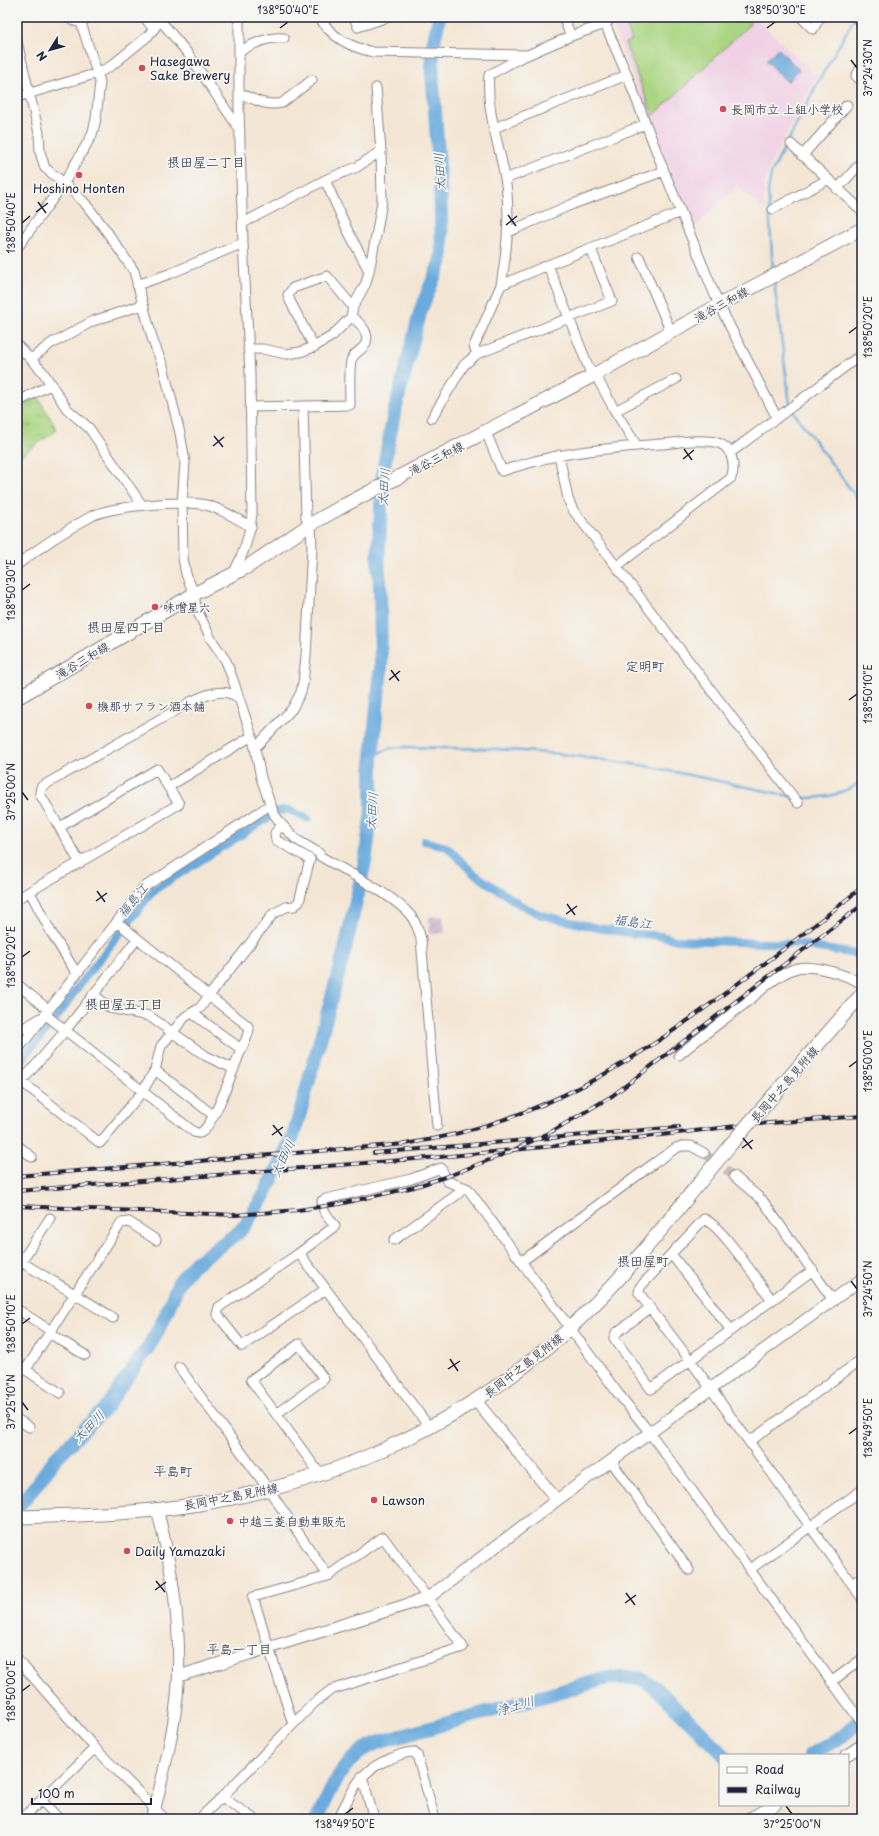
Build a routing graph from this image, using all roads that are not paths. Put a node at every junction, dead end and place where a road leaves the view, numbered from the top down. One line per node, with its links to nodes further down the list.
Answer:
1 (144, 17): 16 (street)
2 (170, 17): 12 (street)
3 (239, 17): 20 (street)
4 (319, 17): 21 (street)
5 (354, 17): 6 (street)
6 (388, 17)
7 (563, 17): 17 (street)
8 (612, 17): 14 (street)
9 (801, 17): 10 (street)
10 (820, 17)
11 (855, 17): 15 (street)
12 (162, 19): 16 (street); 34 (street)
13 (80, 20): 23 (street)
14 (604, 20): 17 (street); 24 (street)
15 (862, 22)
16 (154, 29): 23 (street)
17 (571, 36): 21 (street)
18 (284, 38): 20 (street)
19 (17, 42): 29 (street)
20 (239, 52): 28 (street)
21 (530, 55): 33 (street)
22 (862, 66): 26 (street)
23 (98, 73): 29 (street); 43 (street)
24 (627, 75): 32 (street); 33 (street)
25 (312, 80): 28 (street)
26 (862, 81)
27 (376, 88): 36 (street)
28 (239, 93): 34 (street)
29 (28, 94): 30 (street); 43 (street)
30 (17, 97)
31 (847, 105): 37 (street)
32 (646, 124): 39 (street); 40 (street)
33 (494, 128): 40 (street)
34 (241, 132): 48 (street)
35 (790, 144): 37 (street)
36 (381, 151): 41 (street); 56 (street)
37 (802, 156): 42 (street)
38 (862, 162): 44 (street)
39 (664, 171): 47 (street); 49 (street)
40 (505, 179): 49 (street)
41 (325, 180): 48 (street); 56 (street)
42 (828, 180): 44 (street); 45 (street)
43 (64, 183): 52 (street); 57 (street)
44 (837, 189): 46 (street)
45 (773, 208)
46 (862, 211)
47 (681, 212): 53 (street); 60 (street)
48 (243, 222): 51 (street)
49 (508, 232): 58 (street)
50 (861, 232): 60 (main road, 滝谷三和線)
51 (243, 243): 57 (street); 67 (street)
52 (17, 248)
53 (591, 248): 55 (street); 63 (street)
54 (639, 257): 64 (street)
55 (548, 265): 58 (street); 63 (street)
56 (369, 271): 61 (street)
57 (137, 285): 59 (street)
58 (501, 285): 68 (street)
59 (142, 305): 70 (street); 84 (street)
60 (719, 305): 64 (main road, 滝谷三和線); 79 (street)
61 (353, 307): 62 (street); 66 (street)
62 (352, 317): 66 (street); 75 (street)
63 (570, 318): 68 (street); 71 (street)
64 (671, 332): 71 (main road, 滝谷三和線)
65 (17, 345): 70 (street)
66 (314, 347): 67 (street)
67 (248, 349): 76 (street)
68 (477, 354): 78 (street)
69 (862, 354): 79 (street)
70 (31, 359): 73 (street)
71 (593, 375): 77 (street); 80 (main road, 滝谷三和線)
72 (676, 379): 77 (street)
73 (52, 384): 74 (street); 85 (street)
74 (17, 402)
75 (303, 406): 76 (street); 86 (street)
76 (250, 407): 87 (street)
77 (615, 411): 81 (street)
78 (432, 418)
79 (777, 418): 82 (street)
80 (486, 432): 83 (street); 86 (main road, 滝谷三和線)
81 (637, 446): 82 (street); 83 (street)
82 (730, 453): 89 (street)
83 (559, 455): 89 (street)
84 (182, 504): 85 (street); 87 (street); 91 (street)
85 (142, 505): 88 (street)
86 (311, 524): 90 (main road, 滝谷三和線); 95 (street)
87 (251, 527): 90 (street)
88 (17, 565)
89 (617, 566): 97 (street)
90 (232, 575): 91 (main road, 滝谷三和線)
91 (194, 594): 92 (main road, 滝谷三和線); 93 (street)
92 (17, 698)
93 (239, 698): 94 (street); 100 (street)
94 (252, 736): 95 (street); 96 (street)
95 (255, 748): 98 (street)
96 (168, 787): 100 (street); 101 (street)
97 (798, 803)
98 (271, 807): 99 (street); 104 (street)
99 (280, 823): 111 (street); 125 (street)
100 (60, 827): 101 (street)
101 (80, 863): 102 (street)
102 (30, 892): 103 (street); 106 (street)
103 (17, 899)
104 (119, 924): 105 (street); 106 (street)
105 (137, 939): 109 (street); 111 (street)
106 (77, 974): 113 (street)
107 (17, 984): 113 (street)
108 (862, 984): 119 (street)
109 (93, 994): 114 (street); 116 (street)
110 (862, 994): 147 (main road, 長岡中之島見附線, bridge)
111 (209, 996): 112 (street); 117 (street)
112 (192, 1013): 116 (street); 117 (street)
113 (47, 1014): 114 (street); 115 (street); 118 (street)
114 (64, 1030): 122 (street); 123 (street)
115 (17, 1032)
116 (173, 1032): 120 (street); 121 (street)
117 (241, 1049): 120 (street)
118 (17, 1051)
119 (679, 1055)
120 (234, 1069): 124 (street)
121 (156, 1070): 123 (street); 124 (street)
122 (20, 1085): 123 (street)
123 (142, 1092): 124 (street)
124 (213, 1115)
125 (437, 1126)
126 (17, 1145): 128 (street)
127 (704, 1153): 136 (street)
128 (32, 1157)
129 (734, 1176): 138 (street)
130 (464, 1187): 133 (street); 134 (street); 136 (street)
131 (50, 1218): 137 (street)
132 (156, 1240): 141 (street)
133 (394, 1240)
134 (299, 1253): 140 (street); 140 (street)
135 (671, 1254): 142 (street); 144 (street); 148 (street)
136 (521, 1262): 147 (street)
137 (18, 1263): 141 (street)
138 (813, 1270): 142 (street); 143 (street)
139 (862, 1279): 143 (street)
140 (326, 1288): 162 (street)
141 (74, 1294): 146 (street); 149 (street)
142 (772, 1300): 148 (street)
143 (833, 1300): 156 (street)
144 (650, 1308): 152 (street); 152 (street)
145 (17, 1309): 149 (street)
146 (113, 1318)
147 (570, 1328): 158 (main road, 長岡中之島見附線); 163 (street)
148 (731, 1330): 152 (street)
149 (50, 1332): 150 (street); 155 (street)
150 (85, 1355)
151 (862, 1359): 164 (street)
152 (690, 1360): 156 (street)
153 (17, 1364): 155 (street)
154 (179, 1368): 167 (street)
155 (26, 1369): 157 (street)
156 (710, 1390): 163 (street); 164 (street)
157 (60, 1392)
158 (476, 1401): 162 (main road, 長岡中之島見附線); 169 (street)
159 (276, 1414): 159 (street); 166 (street)
160 (17, 1419): 161 (street)
161 (29, 1427)
162 (430, 1428): 166 (main road, 長岡中之島見附線)
163 (650, 1433): 165 (street); 174 (street)
164 (749, 1442): 172 (street)
165 (611, 1461): 169 (street); 173 (street)
166 (320, 1474): 167 (main road, 長岡中之島見附線)
167 (269, 1490): 170 (main road, 長岡中之島見附線); 175 (street)
168 (862, 1490): 172 (street)
169 (557, 1500): 178 (street)
170 (157, 1509): 171 (main road, 長岡中之島見附線); 183 (street)
171 (17, 1517)
172 (811, 1527): 174 (street); 177 (street)
173 (689, 1570)
174 (749, 1570): 184 (street)
175 (328, 1576): 178 (street); 180 (street)
176 (862, 1577): 177 (street)
177 (852, 1584): 179 (street)
178 (428, 1598): 180 (street); 186 (street)
179 (862, 1598)
180 (268, 1648): 183 (street); 186 (street)
181 (17, 1658): 188 (street)
182 (862, 1658): 184 (street)
183 (178, 1676): 194 (street)
184 (831, 1682): 185 (street)
185 (862, 1723)
186 (292, 1724): 191 (street)
187 (862, 1745): 189 (street)
188 (96, 1748): 192 (street); 194 (street)
189 (848, 1754)
190 (362, 1776): 201 (street); 202 (street); 203 (street)
191 (222, 1797): 199 (street); 200 (street)
192 (42, 1801): 195 (street); 196 (street)
193 (773, 1806): 204 (street)
194 (155, 1808): 197 (street); 198 (street)
195 (22, 1819)
196 (59, 1819)
197 (150, 1819)
198 (165, 1819)
199 (199, 1819)
200 (254, 1819)
201 (338, 1819)
202 (374, 1819)
203 (435, 1819)
204 (748, 1819)

